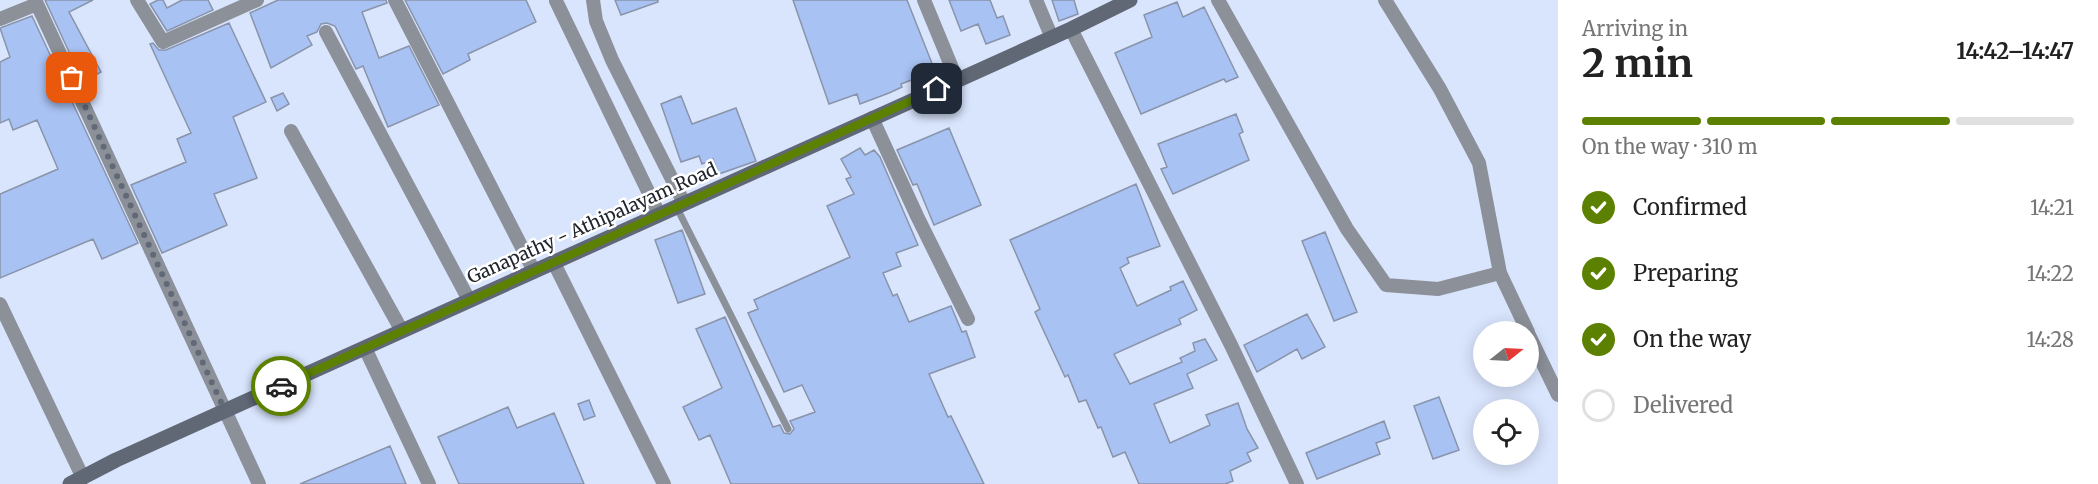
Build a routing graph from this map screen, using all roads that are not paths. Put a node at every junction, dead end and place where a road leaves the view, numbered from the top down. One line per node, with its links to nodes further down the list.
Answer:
1 (137, 0): 2 (street)
2 (257, 0)
3 (395, 0): 21 (street)
4 (593, 0): 18 (street)
5 (924, 0): 15 (street)
6 (1036, 0): 14 (street)
7 (1130, 0): 12 (main road, Ganapathy - Athipalayam Road)
8 (1218, 0): 22 (street)
9 (1385, 0): 22 (street)
10 (556, 2): 19 (street)
11 (0, 19): 31 (street)
12 (1071, 29): 14 (main road, Ganapathy - Athipalayam Road); 37 (street)
13 (326, 32): 23 (street)
14 (1052, 38): 15 (main road, Ganapathy - Athipalayam Road)
15 (957, 80): 16 (main road, Ganapathy - Athipalayam Road)
16 (872, 117): 18 (main road, Ganapathy - Athipalayam Road); 25 (street)
17 (291, 131): 27 (street)
18 (680, 205): 19 (main road, Ganapathy - Athipalayam Road); 32 (lane)
19 (659, 214): 20 (main road, Ganapathy - Athipalayam Road)
20 (554, 263): 21 (main road, Ganapathy - Athipalayam Road); 36 (street)
21 (534, 271): 23 (main road, Ganapathy - Athipalayam Road)
22 (1500, 273): 26 (street)
23 (469, 300): 27 (main road, Ganapathy - Athipalayam Road)
24 (0, 304): 33 (street)
25 (968, 319)
26 (1523, 321)
27 (402, 331): 28 (main road, Ganapathy - Athipalayam Road)
28 (365, 348): 31 (main road, Ganapathy - Athipalayam Road); 35 (street)
29 (1539, 355): 30 (street)
30 (1558, 395)
31 (225, 411): 33 (main road, Ganapathy - Athipalayam Road); 34 (street)
32 (788, 429)
33 (77, 481)
34 (259, 484)
35 (429, 484)
36 (664, 484)
37 (1297, 484)

